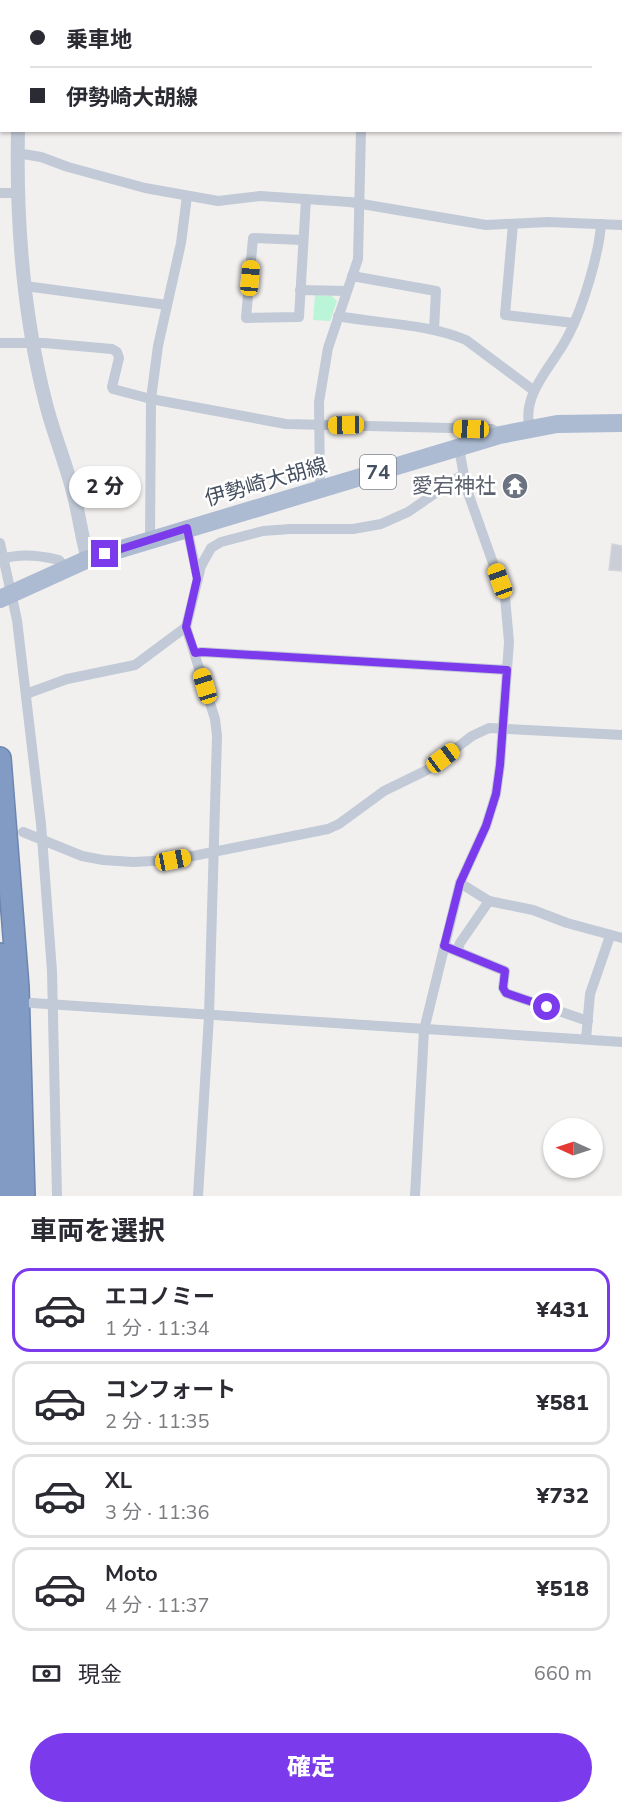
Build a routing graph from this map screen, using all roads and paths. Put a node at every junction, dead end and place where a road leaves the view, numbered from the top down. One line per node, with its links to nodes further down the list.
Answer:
1 (18, 132): 3 (street)
2 (361, 132): 8 (street)
3 (17, 153): 5 (street); 6 (street)
4 (0, 193): 5 (street)
5 (18, 193): 14 (street)
6 (188, 196): 7 (street); 17 (street)
7 (306, 199): 8 (street); 12 (street)
8 (358, 204): 9 (street); 13 (street)
9 (513, 224): 10 (street); 19 (street)
10 (601, 224): 11 (street); 19 (street)
11 (622, 225)
12 (302, 240): 15 (street); 15 (street)
13 (352, 276): 16 (street); 20 (street)
14 (25, 286): 17 (street); 22 (street)
15 (300, 290): 16 (street)
16 (346, 291): 18 (street)
17 (167, 305): 24 (street)
18 (338, 316): 20 (street); 26 (street)
19 (574, 323): 23 (street)
20 (434, 330): 23 (street)
21 (0, 343): 22 (street)
22 (33, 345): 24 (street); 36 (street)
23 (533, 390): 27 (street)
24 (151, 399): 26 (street); 33 (street)
25 (622, 423): 27 (main road, 伊勢崎大胡線 / 74)
26 (318, 425): 28 (street); 31 (street)
27 (530, 429): 28 (main road, 伊勢崎大胡線 / 74)
28 (500, 435): 29 (main road, 伊勢崎大胡線 / 74)
29 (459, 448): 30 (street); 31 (main road, 伊勢崎大胡線 / 74)
30 (463, 474): 38 (street); 42 (street)
31 (320, 489): 32 (main road, 伊勢崎大胡線 / 74)
32 (187, 528): 33 (main road, 伊勢崎大胡線 / 74); 38 (street)
33 (150, 539): 36 (main road, 伊勢崎大胡線 / 74)
34 (0, 543): 35 (street)
35 (3, 559): 37 (street); 39 (street)
36 (88, 559): 37 (main road, 伊勢崎大胡線 / 74)
37 (64, 568): 39 (main road, 伊勢崎大胡線 / 74)
38 (197, 579): 40 (street)
39 (6, 596): 43 (street)
40 (186, 627): 41 (street); 43 (street)
41 (195, 653): 42 (street); 49 (street)
42 (507, 670): 44 (street)
43 (26, 694): 48 (street)
44 (503, 727): 45 (street); 49 (street); 50 (street)
45 (622, 735)
46 (0, 758): 65 (highway)
47 (23, 832): 48 (street)
48 (42, 840): 49 (street); 58 (street)
49 (215, 851): 59 (street)
50 (460, 883): 51 (street); 54 (street)
51 (489, 901): 52 (street); 55 (street)
52 (610, 936): 53 (street); 60 (street)
53 (622, 938)
54 (444, 946): 55 (street); 61 (street)
55 (457, 951): 60 (street)
56 (0, 954): 64 (highway)
57 (32, 1003): 58 (street)
58 (53, 1005): 59 (street); 66 (street)
59 (209, 1016): 61 (street); 67 (street)
60 (588, 1021): 62 (street)
61 (424, 1030): 62 (street); 68 (street)
62 (586, 1040): 63 (street)
63 (622, 1042)
64 (8, 1196)
65 (24, 1196)
66 (57, 1196)
67 (198, 1196)
68 (416, 1196)

